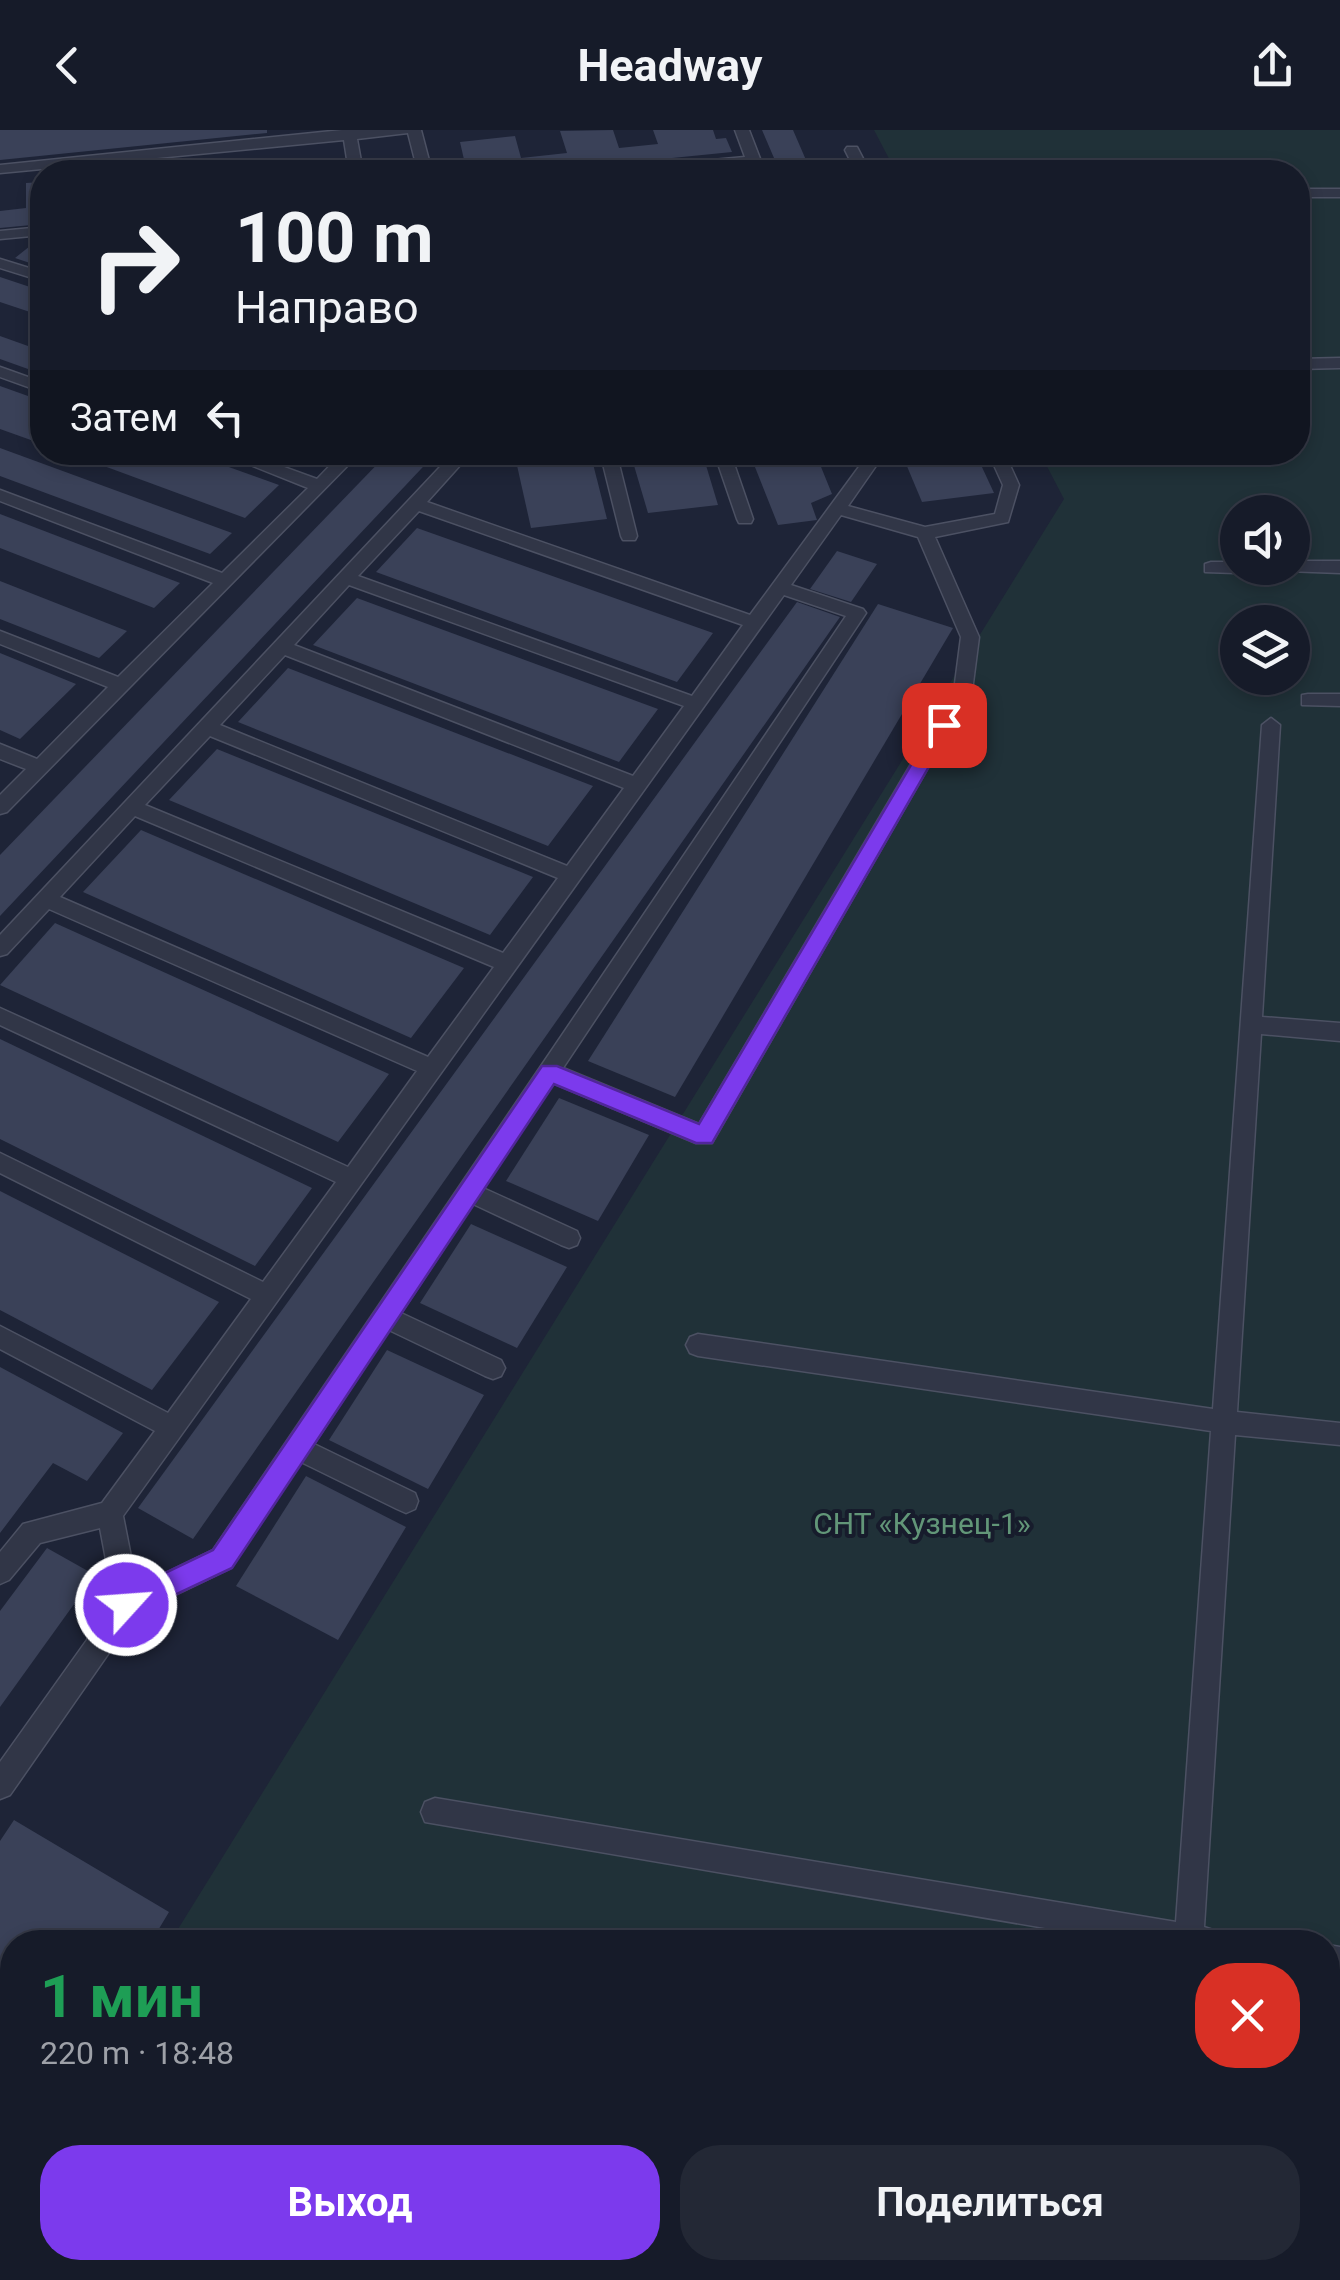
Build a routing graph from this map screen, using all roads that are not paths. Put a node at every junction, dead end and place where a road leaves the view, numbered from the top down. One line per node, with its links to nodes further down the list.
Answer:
1 (402, 130): 4 (lane)
2 (414, 130): 8 (lane)
3 (742, 130): 9 (lane)
4 (350, 133): 6 (lane); 7 (lane)
5 (852, 150): 10 (lane)
6 (88, 160)
7 (354, 160)
8 (423, 160)
9 (754, 160)
10 (857, 160)
11 (30, 166): 12 (lane)
12 (0, 169)
13 (1310, 192): 14 (lane)
14 (1340, 193)
15 (30, 232): 16 (lane)
16 (0, 235)
17 (0, 263): 18 (lane)
18 (30, 274)
19 (1310, 364): 20 (lane)
20 (1340, 364)
21 (0, 372): 22 (lane)
22 (30, 383)
23 (262, 465): 30 (lane)
24 (340, 465): 30 (lane)
25 (452, 465): 32 (lane)
26 (611, 465): 36 (lane)
27 (726, 465): 34 (lane)
28 (868, 465): 33 (lane)
29 (1002, 465): 35 (lane)
30 (320, 486): 42 (lane)
31 (0, 495): 42 (lane)
32 (416, 504): 41 (lane); 44 (lane)
33 (838, 508): 35 (lane); 43 (lane)
34 (745, 519)
35 (925, 534): 66 (lane)
36 (628, 536)
37 (1340, 567): 40 (lane)
38 (1211, 568): 39 (lane)
39 (1220, 568)
40 (1310, 568)
41 (346, 578): 46 (lane); 50 (lane)
42 (225, 581): 47 (lane)
43 (780, 587): 44 (lane); 66 (lane)
44 (754, 623): 50 (lane)
45 (0, 637): 47 (lane)
46 (282, 647): 52 (lane); 55 (lane)
47 (121, 685): 54 (lane)
48 (1308, 700): 49 (lane)
49 (1340, 700)
50 (696, 704): 55 (lane)
51 (1270, 725): 63 (lane)
52 (207, 727): 57 (lane); 58 (lane)
53 (0, 751): 54 (lane)
54 (39, 768): 56 (lane)
55 (638, 784): 58 (lane)
56 (0, 807)
57 (132, 807): 59 (lane); 61 (lane)
58 (572, 876): 61 (lane)
59 (46, 899): 60 (lane); 65 (lane)
60 (0, 948)
61 (508, 964): 65 (lane)
62 (0, 1016): 68 (lane)
63 (1250, 1025): 64 (lane); 76 (lane)
64 (1340, 1032)
65 (432, 1068): 68 (lane)
66 (549, 1072): 69 (lane)
67 (0, 1162): 71 (lane)
68 (352, 1179): 71 (lane)
69 (469, 1192): 70 (lane); 72 (lane)
70 (569, 1238)
71 (268, 1296): 77 (lane)
72 (385, 1317): 75 (lane); 79 (lane)
73 (0, 1337): 77 (lane)
74 (698, 1344): 76 (lane)
75 (493, 1368)
76 (1224, 1422): 78 (lane); 87 (lane)
77 (172, 1428): 81 (lane)
78 (1340, 1434)
79 (298, 1448): 80 (lane); 83 (lane)
80 (406, 1501)
81 (110, 1513): 82 (lane); 83 (lane)
82 (0, 1572)
83 (126, 1605): 84 (lane)
84 (0, 1785)
85 (435, 1812): 86 (lane)
86 (1125, 1930)
87 (1196, 1930)

